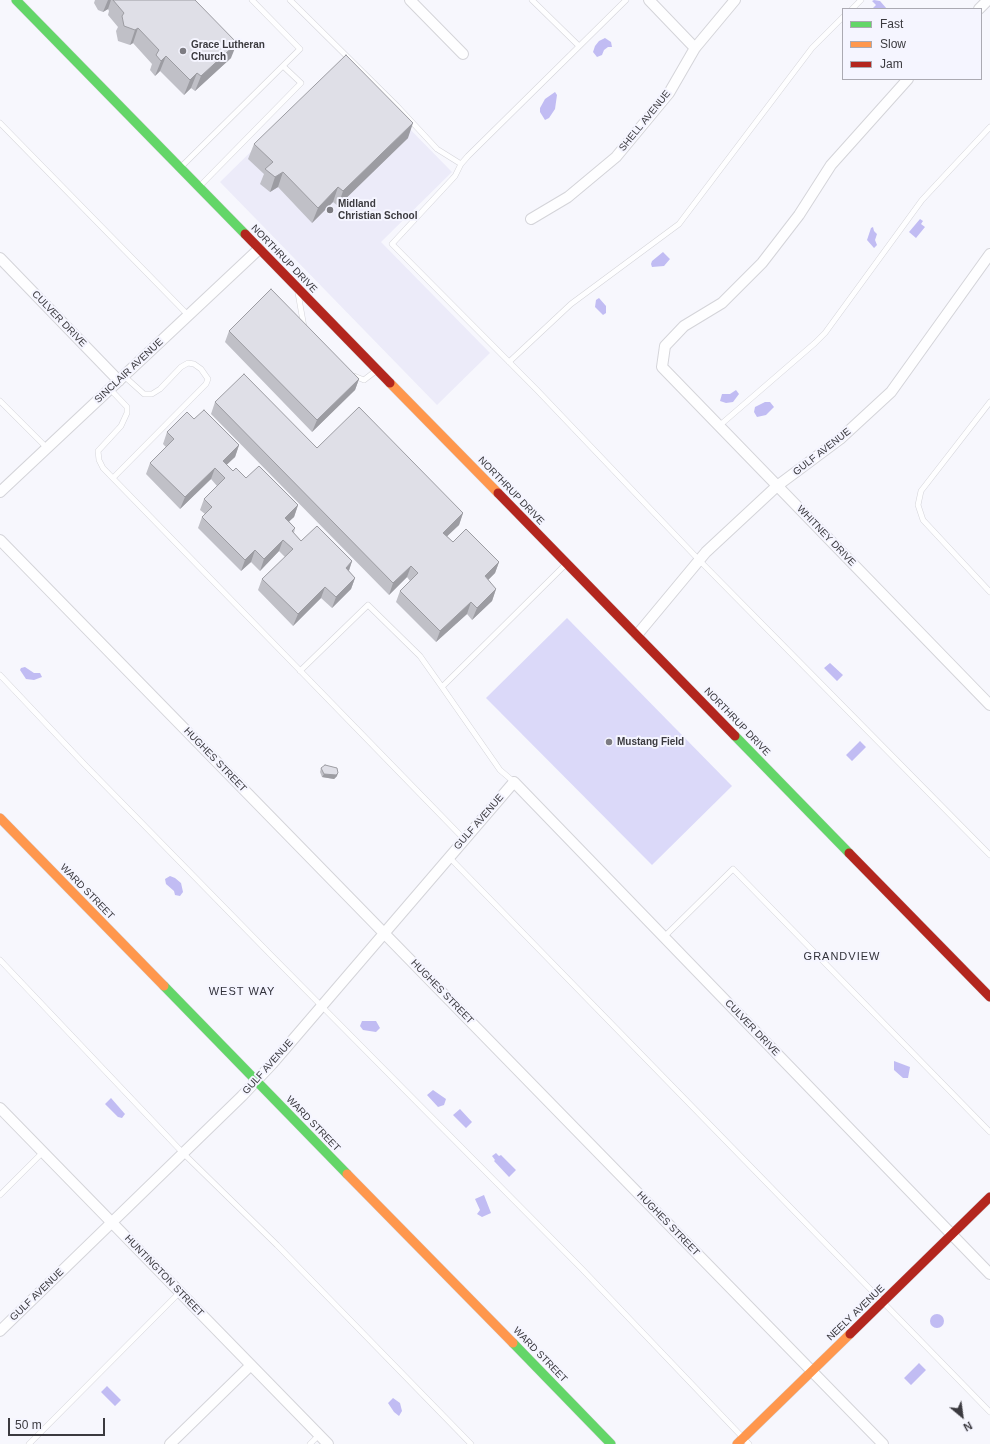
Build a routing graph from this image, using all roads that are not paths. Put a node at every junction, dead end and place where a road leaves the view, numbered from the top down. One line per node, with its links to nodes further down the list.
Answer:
1 (16, 0): 22 (street, NORTHRUP DRIVE)
2 (252, 0): 17 (lane)
3 (290, 0): 21 (lane)
4 (410, 0): 16 (street)
5 (532, 0): 14 (lane)
6 (626, 0): 14 (lane)
7 (649, 0): 15 (street)
8 (735, 0): 15 (street, SHELL AVENUE)
9 (861, 0): 11 (lane)
10 (988, 0): 12 (street)
11 (853, 8)
12 (980, 8)
13 (842, 19): 31 (lane)
14 (579, 46): 21 (lane)
15 (696, 48): 24 (street, SHELL AVENUE)
16 (463, 54)
17 (283, 66): 22 (lane); 23 (lane)
18 (907, 80): 38 (street, WHITNEY DRIVE)
19 (0, 123): 29 (lane)
20 (990, 127): 38 (lane)
21 (461, 164): 31 (lane)
22 (180, 168): 23 (street, NORTHRUP DRIVE)
23 (199, 188): 25 (street, NORTHRUP DRIVE)
24 (531, 219)
25 (259, 249): 28 (street, NORTHRUP DRIVE); 29 (street, SINCLAIR AVENUE)
26 (990, 254): 41 (street, GULF AVENUE)
27 (0, 258): 34 (street, CULVER DRIVE)
28 (297, 288): 30 (lane); 32 (street, NORTHRUP DRIVE)
29 (188, 315): 34 (street, SINCLAIR AVENUE)
30 (310, 332)
31 (509, 362): 44 (lane)
32 (378, 370): 33 (lane); 45 (street, NORTHRUP DRIVE)
33 (351, 373)
34 (121, 378): 35 (street, SINCLAIR AVENUE); 40 (lane)
35 (110, 389): 39 (street, SINCLAIR AVENUE); 40 (lane)
36 (0, 401): 39 (lane)
37 (990, 402): 46 (lane)
38 (719, 426): 41 (street, WHITNEY DRIVE)
39 (46, 448): 42 (street, SINCLAIR AVENUE)
40 (113, 478): 48 (lane)
41 (777, 486): 44 (street, GULF AVENUE); 51 (street, WHITNEY DRIVE)
42 (0, 492)
43 (0, 540): 57 (street, HUGHES STREET)
44 (699, 560): 47 (street, GULF AVENUE); 55 (lane)
45 (567, 564): 47 (street, NORTHRUP DRIVE); 50 (lane)
46 (990, 592)
47 (637, 635): 60 (street, NORTHRUP DRIVE)
48 (300, 671): 50 (lane); 54 (lane)
49 (0, 675): 61 (lane)
50 (442, 687): 52 (lane)
51 (990, 705)
52 (514, 782): 54 (street, GULF AVENUE); 58 (street, CULVER DRIVE)
53 (0, 818): 62 (street, WARD STREET)
54 (464, 839): 56 (street, GULF AVENUE)
55 (990, 854)
56 (449, 857): 57 (street, GULF AVENUE); 73 (lane)
57 (384, 932): 61 (street, GULF AVENUE); 76 (street, HUGHES STREET)
58 (664, 937): 64 (lane); 70 (street, CULVER DRIVE)
59 (0, 960): 66 (lane)
60 (990, 997)
61 (322, 1005): 62 (street, GULF AVENUE); 79 (lane)
62 (256, 1081): 66 (street, GULF AVENUE); 85 (street, WARD STREET)
63 (0, 1108): 65 (street, HUNTINGTON STREET)
64 (990, 1132)
65 (43, 1152): 67 (lane); 69 (street, HUNTINGTON STREET)
66 (183, 1153): 69 (street, GULF AVENUE); 84 (lane)
67 (0, 1195)
68 (990, 1197): 70 (street, NEELY AVENUE)
69 (112, 1223): 72 (street, HUNTINGTON STREET); 74 (street, GULF AVENUE)
70 (952, 1234): 71 (street, CULVER DRIVE); 73 (street, NEELY AVENUE)
71 (990, 1274)
72 (180, 1292): 75 (street, HUNTINGTON STREET); 80 (lane)
73 (883, 1302): 76 (street, NEELY AVENUE); 77 (lane)
74 (0, 1332)
75 (251, 1365): 78 (street, HUNTINGTON STREET); 81 (street)
76 (812, 1371): 79 (street, NEELY AVENUE); 86 (street, HUGHES STREET)
77 (990, 1412)
78 (319, 1435): 82 (lane); 83 (street, HUNTINGTON STREET)
79 (743, 1442)
80 (29, 1444)
81 (170, 1444)
82 (310, 1444)
83 (328, 1444)
84 (471, 1444)
85 (611, 1444)
86 (883, 1444)

